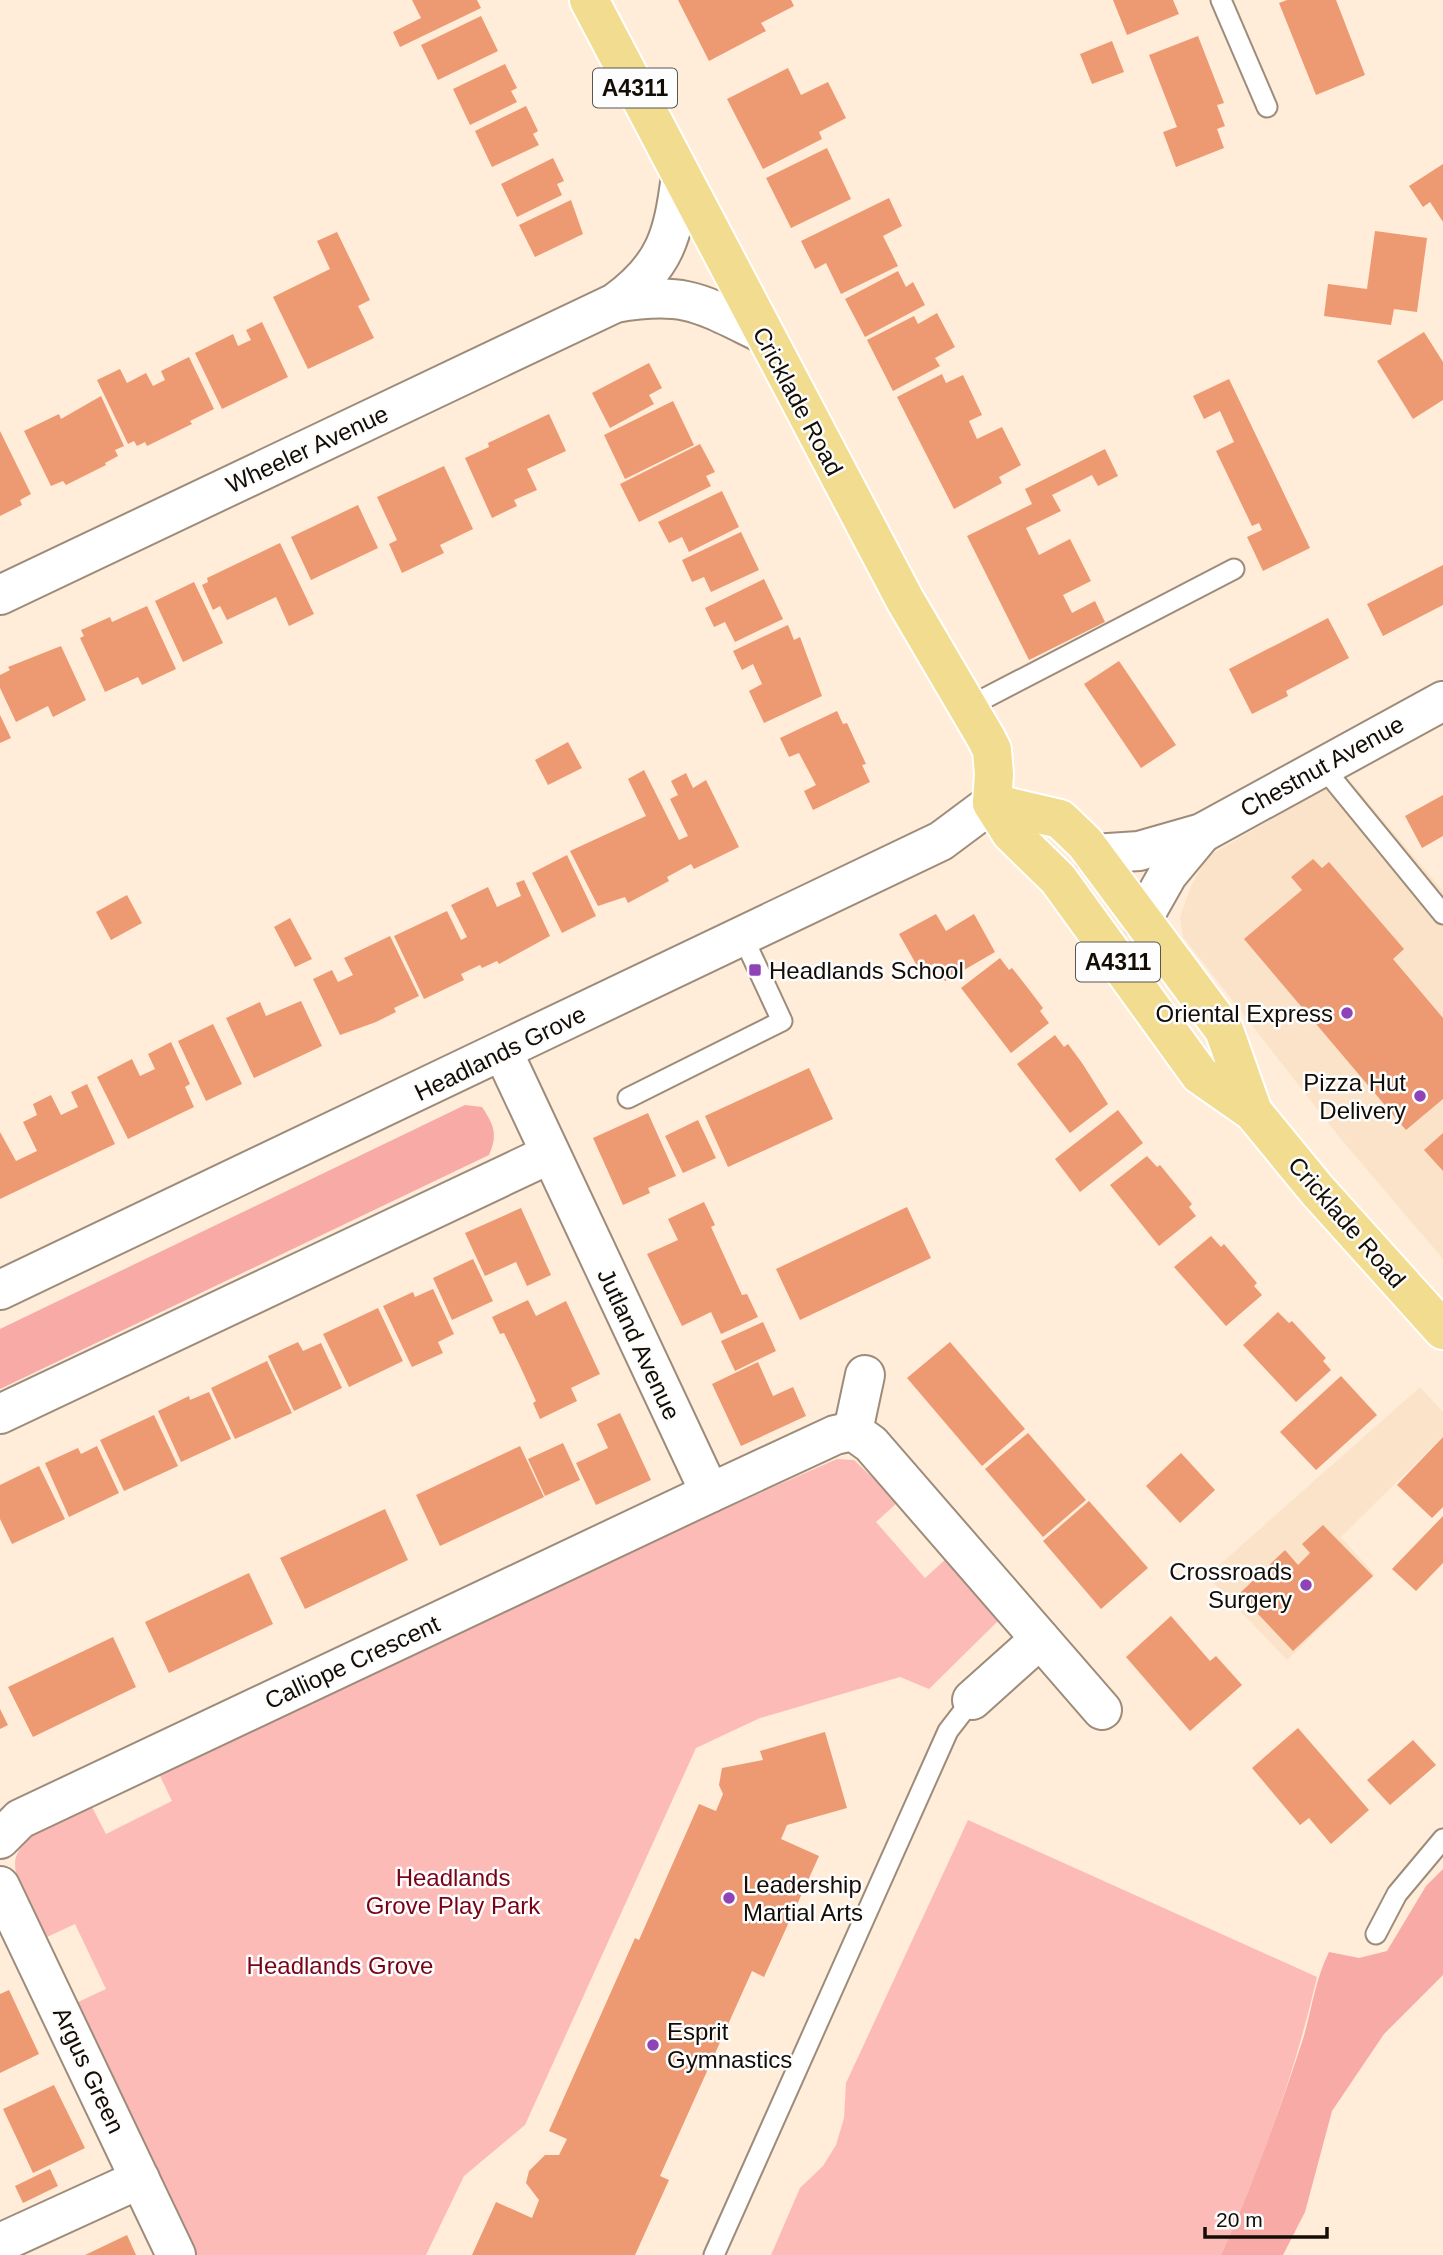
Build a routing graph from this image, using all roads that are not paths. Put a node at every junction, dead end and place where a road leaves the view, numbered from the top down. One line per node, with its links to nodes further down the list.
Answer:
1 (589, 0): 4 (main road, Cricklade Road / A4311)
2 (1221, 0): 3 (lane)
3 (1267, 107)
4 (681, 176): 5 (street, Wheeler Avenue); 6 (main road, Cricklade Road / A4311)
5 (615, 303): 6 (street, Wheeler Avenue); 8 (street, Wheeler Avenue)
6 (762, 333): 10 (main road, Cricklade Road / A4311)
7 (1234, 569): 10 (lane)
8 (0, 595)
9 (1443, 701): 11 (street, Chestnut Avenue)
10 (968, 707): 12 (main road, Cricklade Road / A4311)
11 (1322, 766): 13 (street, Chestnut Avenue); 15 (lane)
12 (992, 803): 14 (main road, Cricklade Road / A4311); 17 (street, Headlands Grove); 20 (main road, Cricklade Road / A4311)
13 (1202, 833): 14 (street, Chestnut Avenue); 16 (street, Chestnut Avenue)
14 (1093, 854): 16 (main road, Cricklade Road / A4311)
15 (1443, 914)
16 (1142, 920): 20 (main road, Cricklade Road / A4311)
17 (743, 937): 18 (street, Headlands Grove); 19 (lane)
18 (503, 1052): 21 (street, Jutland Avenue); 22 (street, Headlands Grove)
19 (628, 1098)
20 (1253, 1112): 23 (main road, Cricklade Road / A4311)
21 (550, 1154): 25 (street); 27 (street, Jutland Avenue)
22 (0, 1290)
23 (1438, 1315)
24 (864, 1375): 26 (street)
25 (0, 1414)
26 (853, 1431): 27 (street); 28 (street)
27 (710, 1493): 31 (street, Calliope Crescent)
28 (1040, 1639): 29 (street); 30 (street)
29 (972, 1700): 38 (lane)
30 (1102, 1710)
31 (0, 1839)
32 (1443, 1839): 34 (lane)
33 (0, 1886): 35 (street, Argus Green)
34 (1376, 1934)
35 (140, 2179): 36 (street); 37 (street, Argus Green)
36 (0, 2244)
37 (176, 2255)
38 (714, 2255)

